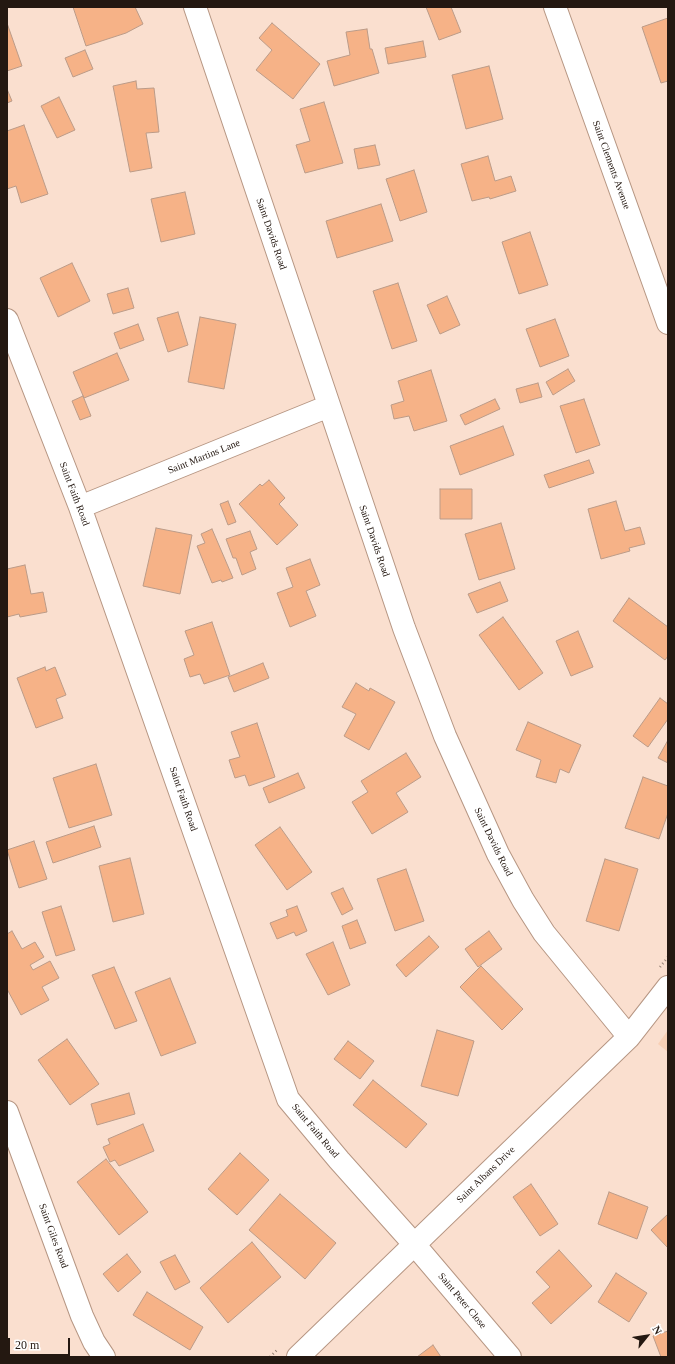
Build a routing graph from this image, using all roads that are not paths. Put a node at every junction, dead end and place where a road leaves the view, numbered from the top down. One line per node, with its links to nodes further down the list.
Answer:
1 (195, 7): 5 (street, Saint Davids Road)
2 (555, 7): 4 (street, Saint Clements Avenue)
3 (7, 320): 6 (street, Saint Faith Road)
4 (668, 323)
5 (329, 406): 6 (street, Saint Martins Lane); 8 (street, Saint Davids Road)
6 (80, 507): 10 (street, Saint Faith Road)
7 (668, 987): 8 (street, Saint Albans Drive)
8 (629, 1037): 10 (street, Saint Albans Drive)
9 (7, 1112): 11 (street, Saint Giles Road)
10 (414, 1244): 12 (street, Saint Albans Drive); 13 (street, Saint Peter Close)
11 (104, 1357)
12 (298, 1357)
13 (510, 1357)

